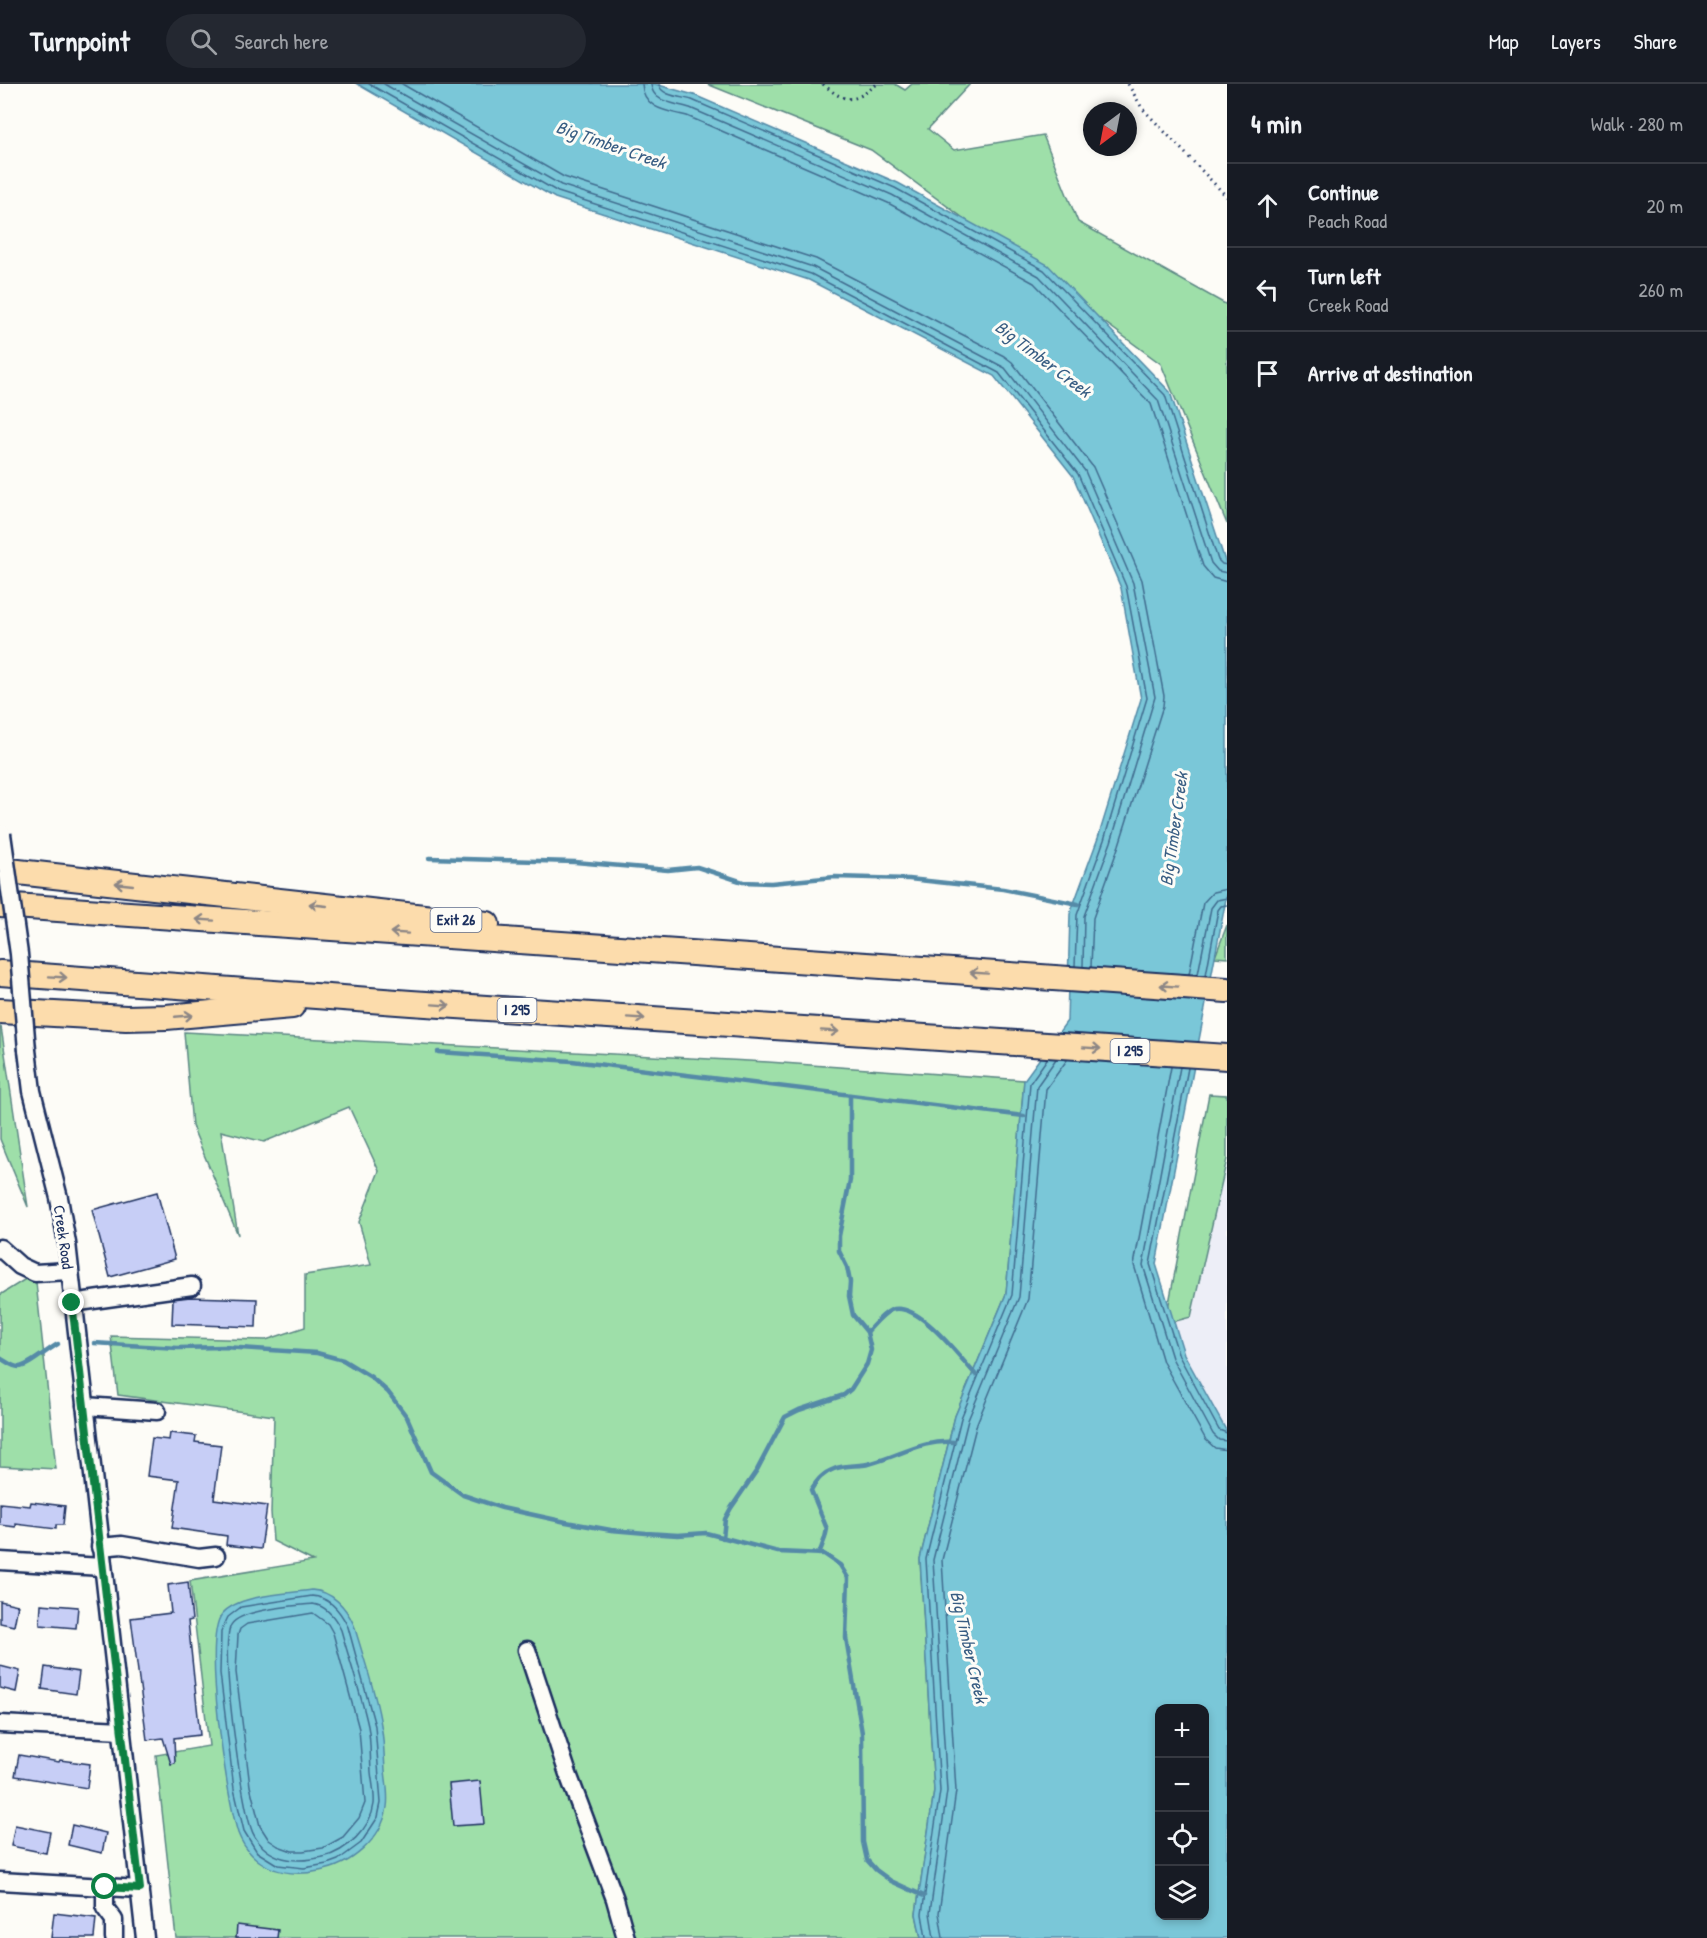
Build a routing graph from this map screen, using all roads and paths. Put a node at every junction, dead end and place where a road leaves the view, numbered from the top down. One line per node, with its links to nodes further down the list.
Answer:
1 (823, 84): 2 (path)
2 (877, 84)
3 (1128, 84): 4 (path)
4 (1227, 197)
5 (1, 829): 15 (street, Creek Road, bridge)
6 (0, 870): 8 (highway, Exit 26, one-way to 6)
7 (0, 905): 8 (highway, one-way to 7)
8 (856, 964): 10 (highway, one-way to 8)
9 (0, 973): 11 (highway, I 295, one-way to 11)
10 (1227, 990)
11 (411, 1003): 12 (highway, one-way to 11); 13 (highway, I 295, one-way to 13)
12 (0, 1011)
13 (1227, 1057)
14 (0, 1248): 15 (street)
15 (69, 1271): 17 (street, Creek Road)
16 (192, 1286): 17 (street)
17 (72, 1303): 18 (street, Creek Road)
18 (85, 1406): 19 (street); 20 (street, Creek Road)
19 (157, 1411)
20 (100, 1547): 21 (street); 23 (street, Creek Road)
21 (216, 1556)
22 (0, 1561): 23 (street)
23 (102, 1568): 26 (street, Creek Road)
24 (527, 1650): 32 (street)
25 (0, 1724): 26 (street)
26 (122, 1730): 29 (street, Creek Road)
27 (0, 1881): 28 (street)
28 (105, 1887): 29 (street); 30 (street)
29 (140, 1889): 31 (street, Creek Road)
30 (114, 1938)
31 (145, 1938)
32 (626, 1938)

